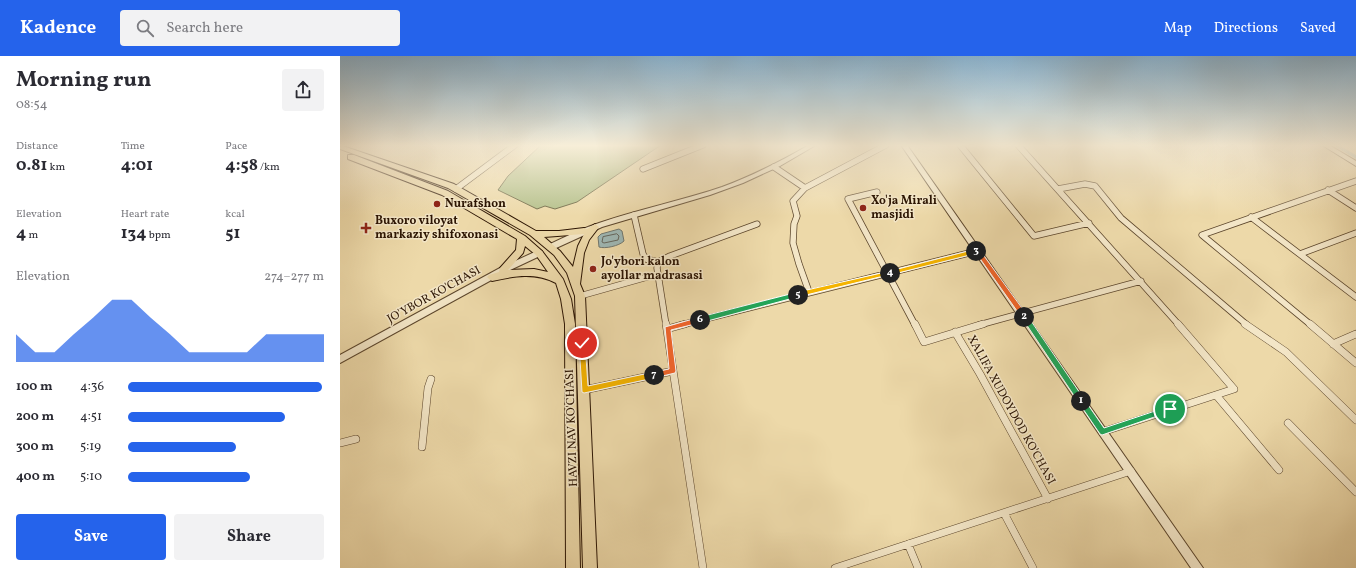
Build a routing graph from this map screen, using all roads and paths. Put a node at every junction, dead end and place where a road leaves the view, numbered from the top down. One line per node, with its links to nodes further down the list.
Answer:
1 (382, 169): 26 (main road, HAVZI NAV KO'CHASI)
2 (402, 169): 12 (main road, HAVZI NAV KO'CHASI)
3 (477, 169): 12 (street)
4 (481, 169): 12 (street)
5 (770, 169): 18 (street)
6 (777, 169): 13 (street)
7 (841, 169): 13 (street)
8 (920, 169): 28 (street)
9 (979, 169): 20 (street)
10 (1040, 169): 14 (street)
11 (1356, 181): 15 (street)
12 (454, 188): 24 (main road, HAVZI NAV KO'CHASI)
13 (805, 188): 39 (street)
14 (1058, 189): 20 (street); 53 (street)
15 (1328, 190): 17 (street); 19 (street)
16 (876, 192): 34 (street)
17 (1356, 208)
18 (634, 215): 22 (street); 31 (street)
19 (1251, 217): 30 (street); 46 (street)
20 (1089, 223): 36 (street)
21 (757, 224): 31 (street)
22 (595, 227): 23 (street); 38 (main road)
23 (584, 232): 24 (main road); 27 (street)
24 (533, 233): 27 (main road, HAVZI NAV KO'CHASI)
25 (1356, 233): 30 (street)
26 (522, 238): 29 (main road, HAVZI NAV KO'CHASI); 32 (main road)
27 (551, 247): 38 (main road, HAVZI NAV KO'CHASI)
28 (977, 251): 34 (street); 42 (street)
29 (539, 253): 32 (street, JO'YBOR KO'CHASI); 37 (main road, HAVZI NAV KO'CHASI)
30 (1300, 254): 41 (street)
31 (658, 262): 33 (street)
32 (503, 270): 35 (street, JO'YBOR KO'CHASI)
33 (658, 274): 40 (street); 43 (street)
34 (888, 274): 39 (street); 44 (street)
35 (492, 277): 37 (main road); 47 (street, JO'YBOR KO'CHASI)
36 (1141, 281): 42 (street); 52 (street)
37 (560, 282): 65 (main road, HAVZI NAV KO'CHASI)
38 (576, 283): 40 (main road, HAVZI NAV KO'CHASI)
39 (809, 292): 43 (street)
40 (580, 296): 51 (main road, HAVZI NAV KO'CHASI)
41 (1356, 297)
42 (1022, 312): 44 (street); 55 (street)
43 (667, 329): 49 (street)
44 (955, 332): 62 (street, XALIFA XUDOYDOD KO'CHASI)
45 (1356, 334): 46 (street)
46 (1333, 344): 48 (street)
47 (340, 359)
48 (1356, 363)
49 (672, 371): 51 (street); 67 (street)
50 (431, 379): 58 (street)
51 (584, 390): 66 (main road, HAVZI NAV KO'CHASI)
52 (1216, 394): 55 (street); 59 (street)
53 (1356, 420)
54 (1288, 423): 61 (street)
55 (1102, 432): 60 (street)
56 (356, 439): 57 (street)
57 (340, 444)
58 (422, 447)
59 (1279, 470)
60 (1131, 471): 62 (street); 71 (street)
61 (1356, 492)
62 (1048, 499): 63 (street)
63 (1004, 513): 64 (street); 70 (street)
64 (908, 544): 68 (street); 69 (street)
65 (573, 568)
66 (590, 568)
67 (702, 568)
68 (835, 568)
69 (918, 568)
70 (1034, 568)
71 (1198, 568)

